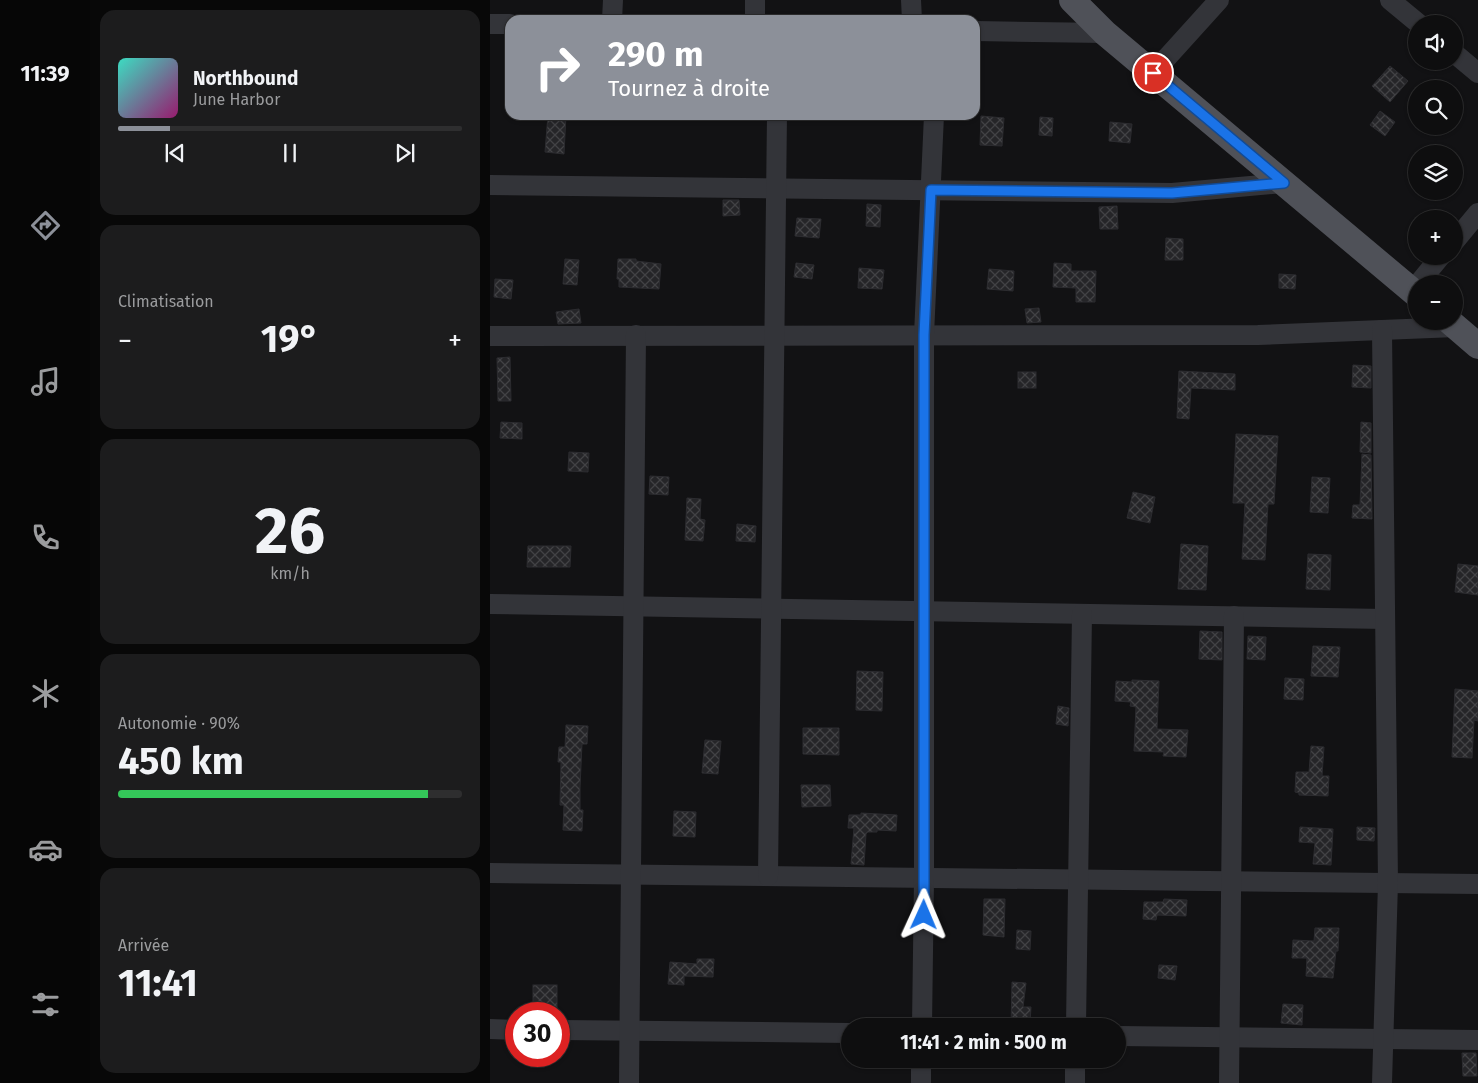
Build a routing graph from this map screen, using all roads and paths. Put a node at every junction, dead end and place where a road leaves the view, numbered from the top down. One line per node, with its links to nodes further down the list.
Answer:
1 (613, 0): 7 (street)
2 (756, 0): 8 (street)
3 (911, 0): 9 (street)
4 (1072, 0): 14 (main road)
5 (1219, 0): 16 (street)
6 (1390, 0): 10 (street)
7 (612, 15)
8 (756, 15)
9 (912, 15)
10 (1408, 15)
11 (490, 24): 12 (street)
12 (505, 24)
13 (980, 31): 14 (street)
14 (1105, 33): 16 (main road)
15 (1463, 60): 17 (street)
16 (1153, 73): 20 (main road)
17 (1478, 73)
18 (777, 120): 22 (street)
19 (934, 120): 23 (street)
20 (1284, 183): 23 (street); 28 (main road)
21 (490, 185): 22 (street)
22 (776, 189): 23 (street); 32 (street)
23 (931, 190): 33 (street)
24 (1478, 214): 25 (street)
25 (1463, 232)
26 (1434, 265): 27 (street)
27 (1426, 275)
28 (1408, 282)
29 (1408, 328): 30 (street)
30 (1382, 330): 33 (street); 43 (street)
31 (1459, 330): 36 (main road)
32 (775, 335): 33 (street); 35 (street); 39 (street)
33 (924, 335): 40 (street)
34 (490, 336): 35 (street)
35 (636, 336): 38 (street)
36 (1478, 346)
37 (490, 604): 38 (street)
38 (633, 606): 39 (street); 45 (street)
39 (771, 609): 40 (street); 46 (street)
40 (924, 611): 41 (street); 47 (street)
41 (1082, 614): 42 (street); 48 (street)
42 (1234, 616): 43 (street); 49 (street)
43 (1385, 619): 50 (street)
44 (490, 873): 45 (street)
45 (631, 875): 46 (street); 57 (street)
46 (768, 876): 47 (street)
47 (924, 878): 48 (street); 52 (street)
48 (1078, 880): 49 (street); 53 (street)
49 (1231, 881): 50 (street); 60 (street)
50 (1388, 883): 51 (street); 61 (street)
51 (1478, 884)
52 (922, 1018)
53 (1076, 1018)
54 (490, 1029): 55 (street)
55 (505, 1030)
56 (570, 1030): 57 (street)
57 (630, 1031): 58 (street); 65 (street)
58 (841, 1033)
59 (1126, 1036): 60 (street)
60 (1230, 1038): 61 (street); 68 (street)
61 (1383, 1039): 62 (street); 69 (street)
62 (1478, 1040)
63 (921, 1068): 66 (street)
64 (1076, 1068): 67 (street)
65 (629, 1083)
66 (921, 1083)
67 (1075, 1083)
68 (1229, 1083)
69 (1382, 1083)

